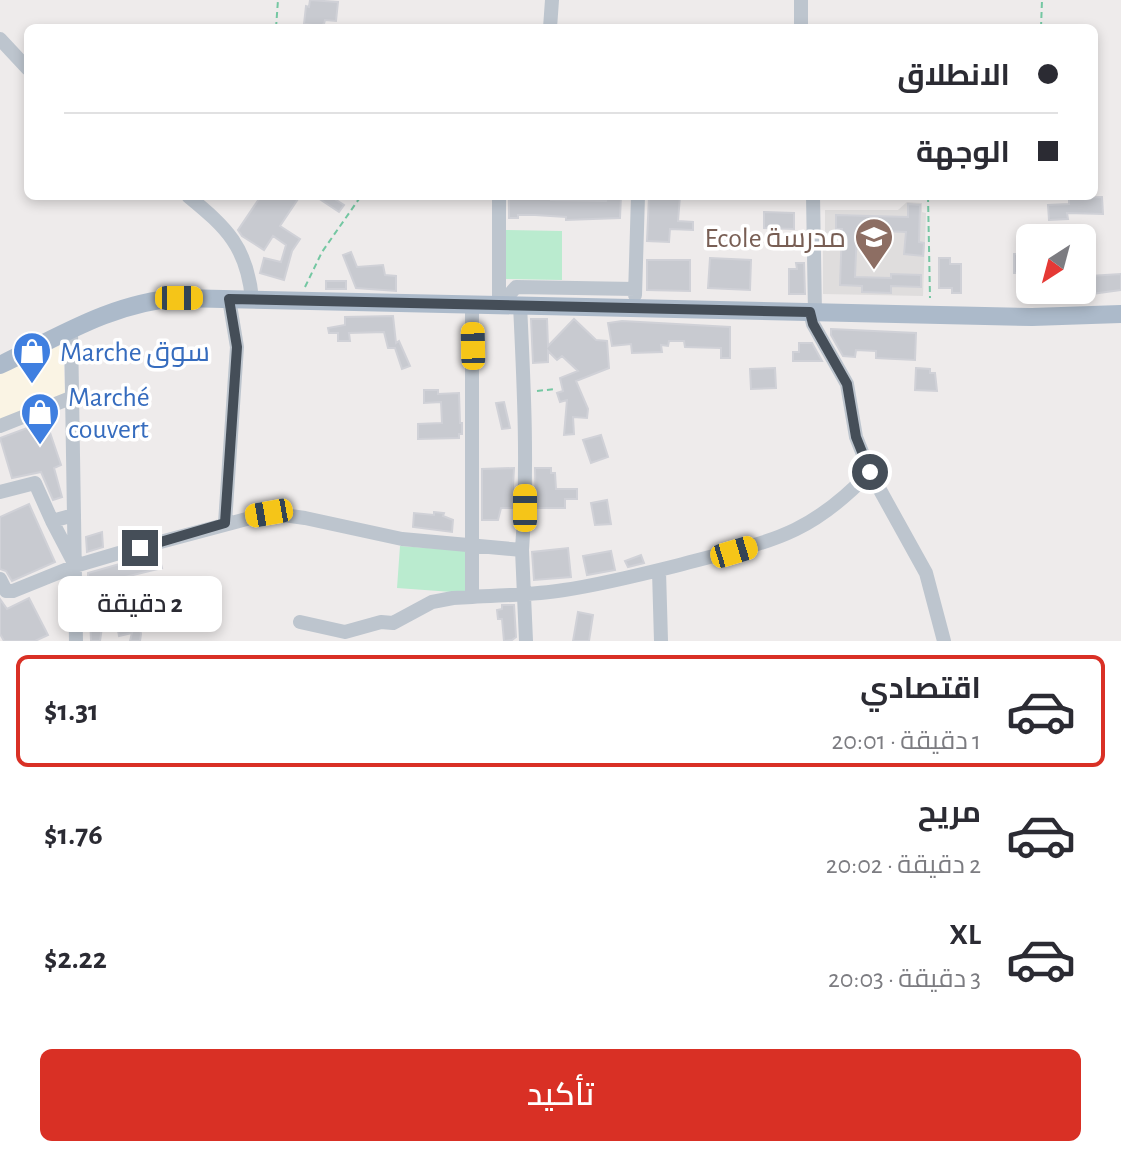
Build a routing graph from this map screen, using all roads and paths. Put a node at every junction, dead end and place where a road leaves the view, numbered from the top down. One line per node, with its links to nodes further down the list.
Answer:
1 (278, 0): 5 (path)
2 (552, 0): 6 (street)
3 (801, 0): 7 (street)
4 (1042, 0): 8 (path)
5 (276, 24)
6 (550, 24)
7 (801, 24)
8 (1041, 24)
9 (0, 39): 10 (street)
10 (24, 65)
11 (193, 200): 19 (street)
12 (358, 200): 20 (path)
13 (499, 200): 22 (street)
14 (638, 200): 17 (street)
15 (813, 200): 23 (street)
16 (928, 200): 25 (path)
17 (635, 298): 22 (main road); 23 (main road)
18 (229, 299): 19 (main road); 26 (main road); 36 (street)
19 (252, 299): 20 (main road)
20 (303, 300): 21 (main road)
21 (472, 303): 22 (main road); 37 (street)
22 (509, 305): 29 (street)
23 (813, 313): 25 (main road); 32 (street)
24 (1121, 314): 25 (main road)
25 (930, 316)
26 (71, 330): 27 (main road); 30 (street)
27 (0, 365)
28 (555, 389): 29 (path)
29 (525, 393): 38 (street)
30 (73, 397): 31 (street); 34 (street)
31 (0, 426)
32 (870, 472): 40 (street); 50 (street)
33 (0, 492): 35 (street)
34 (74, 515): 35 (street); 39 (street)
35 (52, 521): 39 (street)
36 (225, 523): 37 (street); 39 (street)
37 (472, 547): 38 (street); 43 (street)
38 (522, 550): 42 (street)
39 (75, 566): 41 (street); 47 (street)
40 (659, 571): 42 (street); 49 (street)
41 (0, 579)
42 (523, 593): 43 (street); 48 (street)
43 (472, 597): 45 (street)
44 (300, 622): 46 (street)
45 (366, 633): 46 (street)
46 (318, 634)
47 (76, 641)
48 (526, 641)
49 (661, 641)
50 (944, 641)

